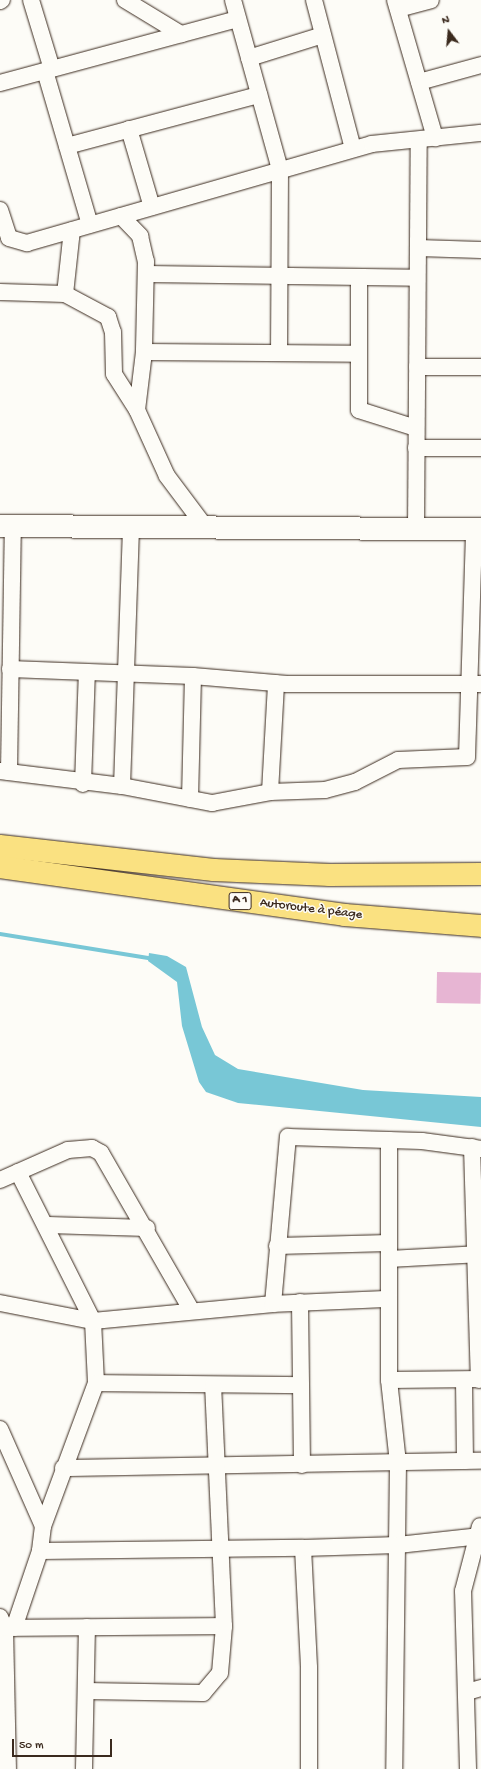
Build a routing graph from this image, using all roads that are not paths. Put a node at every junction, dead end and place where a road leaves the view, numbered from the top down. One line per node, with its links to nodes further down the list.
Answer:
1 (31, 0): 12 (street)
2 (126, 0): 8 (street)
3 (233, 0): 7 (street)
4 (314, 0): 9 (street)
5 (430, 0): 6 (street)
6 (396, 5): 13 (street)
7 (238, 19): 8 (street); 10 (street)
8 (182, 34): 12 (street)
9 (323, 35): 10 (street); 21 (street)
10 (249, 58): 15 (street)
11 (481, 64): 13 (street)
12 (48, 70): 14 (street); 20 (street)
13 (419, 82): 18 (street)
14 (0, 83)
15 (259, 96): 16 (street); 22 (street)
16 (129, 129): 20 (street); 23 (street)
17 (481, 133): 18 (street)
18 (435, 138): 19 (street)
19 (419, 140): 21 (street); 28 (street)
20 (67, 146): 26 (street)
21 (353, 149): 22 (street)
22 (280, 169): 23 (street); 31 (street)
23 (152, 207): 25 (street)
24 (0, 210): 27 (street)
25 (121, 216): 26 (street); 30 (street)
26 (90, 225): 27 (street)
27 (72, 230): 35 (street)
28 (418, 248): 29 (street); 33 (street)
29 (481, 250)
30 (147, 274): 31 (street); 36 (street)
31 (279, 276): 32 (street); 37 (street)
32 (359, 277): 33 (street); 38 (street)
33 (417, 278): 39 (street)
34 (0, 292): 35 (street)
35 (65, 294): 41 (street)
36 (144, 352): 37 (street); 41 (street)
37 (279, 352): 38 (street)
38 (358, 354): 42 (street)
39 (417, 367): 40 (street); 42 (street)
40 (481, 367)
41 (137, 410): 47 (street)
42 (416, 428): 43 (street)
43 (416, 448): 44 (street); 48 (street)
44 (481, 448)
45 (6, 526): 46 (street); 50 (street)
46 (131, 527): 47 (street); 52 (street)
47 (206, 528): 48 (street)
48 (416, 529): 49 (street)
49 (477, 529): 55 (street)
50 (10, 669): 51 (street); 56 (street)
51 (86, 672): 52 (street); 57 (street)
52 (125, 674): 53 (street); 58 (street)
53 (193, 676): 54 (street); 60 (street)
54 (276, 683): 55 (street); 59 (street)
55 (475, 684): 59 (street)
56 (4, 772): 57 (street)
57 (83, 784): 58 (street)
58 (122, 786): 60 (street)
59 (270, 792): 60 (street)
60 (190, 799)
61 (0, 837): 63 (highway)
62 (0, 846): 63 (highway, A 1)
63 (105, 858): 65 (highway, A 1)
64 (0, 867): 67 (highway, Autoroute à péage / A 1)
65 (481, 874)
66 (0, 875): 67 (highway)
67 (123, 886): 68 (highway, Autoroute à péage / A 1)
68 (481, 926)
69 (389, 1140): 70 (street); 75 (street); 76 (street)
70 (476, 1148): 77 (street)
71 (18, 1172): 72 (street); 73 (street); 74 (street)
72 (0, 1180)
73 (48, 1225): 74 (street); 84 (street)
74 (147, 1228): 83 (street)
75 (389, 1243): 76 (street); 78 (street)
76 (277, 1246): 82 (street)
77 (478, 1254): 78 (street); 86 (street)
78 (389, 1259): 79 (street)
79 (389, 1300): 80 (street); 85 (street)
80 (300, 1302): 82 (street); 89 (street)
81 (0, 1303): 84 (street)
82 (273, 1304): 83 (street)
83 (192, 1311): 84 (street)
84 (93, 1320): 87 (street)
85 (389, 1380): 86 (street); 93 (street)
86 (475, 1380): 91 (street)
87 (96, 1383): 88 (street); 95 (street)
88 (213, 1385): 89 (street); 96 (street)
89 (301, 1385): 94 (street)
90 (0, 1429): 97 (street)
91 (465, 1461): 92 (street); 93 (street)
92 (481, 1462)
93 (398, 1463): 94 (street); 99 (street)
94 (302, 1465): 96 (street)
95 (63, 1468): 96 (street); 97 (street)
96 (218, 1468): 101 (street)
97 (43, 1526): 102 (street)
98 (479, 1532): 99 (street); 106 (street)
99 (398, 1545): 100 (street); 112 (street)
100 (303, 1548): 101 (street); 111 (street)
101 (222, 1549): 102 (street); 103 (street)
102 (40, 1551): 105 (street)
103 (224, 1626): 104 (street); 107 (street)
104 (88, 1627): 105 (street); 107 (street)
105 (5, 1632): 109 (street)
106 (474, 1690): 108 (street)
107 (86, 1691): 110 (street)
108 (472, 1766)
109 (8, 1769)
110 (84, 1769)
111 (309, 1769)
112 (394, 1769)

